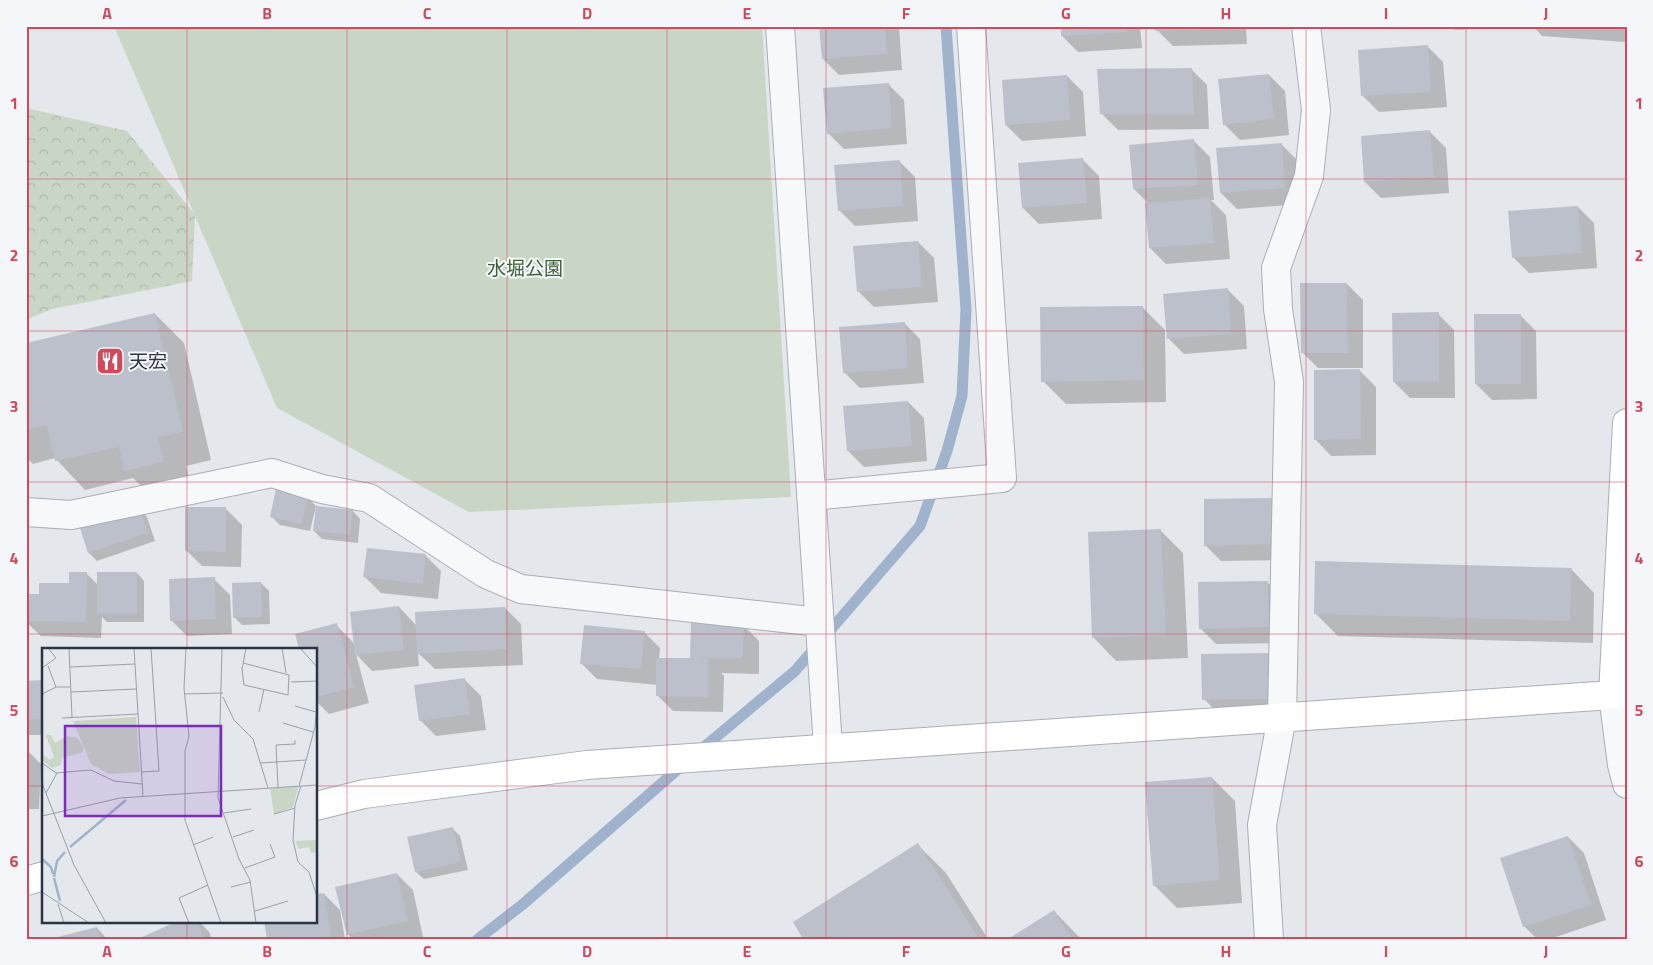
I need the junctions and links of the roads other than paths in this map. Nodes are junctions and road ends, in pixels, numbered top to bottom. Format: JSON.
{"nodes":[{"id":1,"x":780,"y":26,"type":"edge"},
{"id":2,"x":972,"y":26,"type":"edge"},
{"id":3,"x":1306,"y":26,"type":"edge"},
{"id":4,"x":1627,"y":423,"type":"edge"},
{"id":5,"x":811,"y":496,"type":"junction"},
{"id":6,"x":26,"y":512,"type":"edge"},
{"id":7,"x":819,"y":622,"type":"junction"},
{"id":8,"x":1620,"y":694,"type":"edge"},
{"id":9,"x":1282,"y":717,"type":"junction"},
{"id":10,"x":828,"y":747,"type":"junction"},
{"id":11,"x":1627,"y":784,"type":"edge"},
{"id":12,"x":318,"y":806,"type":"edge"},
{"id":13,"x":42,"y":877,"type":"edge"},
{"id":14,"x":26,"y":881,"type":"edge"},
{"id":15,"x":1269,"y":939,"type":"edge"}],
"edges":[{"from":1,"to":5,"type":"street"},
{"from":2,"to":5,"type":"street"},
{"from":3,"to":9,"type":"street"},
{"from":4,"to":8,"type":"street"},
{"from":5,"to":7,"type":"street"},
{"from":6,"to":7,"type":"street"},
{"from":7,"to":10,"type":"street"},
{"from":8,"to":9,"type":"street"},
{"from":8,"to":11,"type":"street"},
{"from":9,"to":10,"type":"street"},
{"from":9,"to":15,"type":"street"},
{"from":10,"to":12,"type":"street"},
{"from":13,"to":14,"type":"street"}]}
